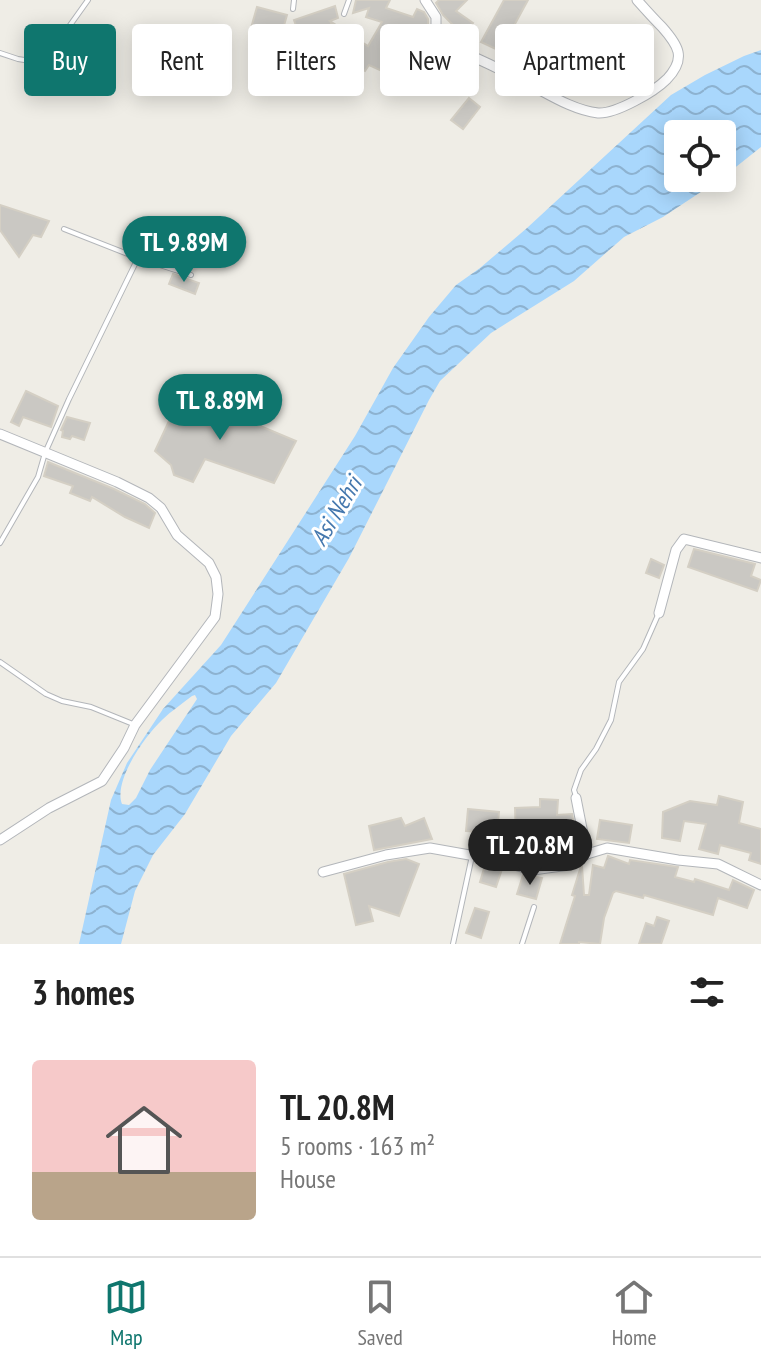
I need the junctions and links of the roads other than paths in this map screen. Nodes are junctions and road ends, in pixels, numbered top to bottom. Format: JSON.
{"nodes":[{"id":1,"x":88,"y":0,"type":"edge"},
{"id":2,"x":294,"y":0,"type":"edge"},
{"id":3,"x":349,"y":0,"type":"edge"},
{"id":4,"x":425,"y":0,"type":"edge"},
{"id":5,"x":637,"y":0,"type":"edge"},
{"id":6,"x":293,"y":9,"type":"dead end"},
{"id":7,"x":344,"y":14,"type":"dead end"},
{"id":8,"x":436,"y":24,"type":"edge"},
{"id":9,"x":0,"y":53,"type":"edge"},
{"id":10,"x":479,"y":59,"type":"edge"},
{"id":11,"x":64,"y":229,"type":"dead end"},
{"id":12,"x":138,"y":258,"type":"junction"},
{"id":13,"x":191,"y":275,"type":"dead end"},
{"id":14,"x":0,"y":434,"type":"edge"},
{"id":15,"x":45,"y":453,"type":"junction"},
{"id":16,"x":0,"y":543,"type":"edge"},
{"id":17,"x":761,"y":558,"type":"edge"},
{"id":18,"x":659,"y":613,"type":"joint"},
{"id":19,"x":0,"y":662,"type":"edge"},
{"id":20,"x":135,"y":725,"type":"junction"},
{"id":21,"x":576,"y":798,"type":"joint"},
{"id":22,"x":0,"y":840,"type":"edge"},
{"id":23,"x":587,"y":854,"type":"junction"},
{"id":24,"x":472,"y":856,"type":"junction"},
{"id":25,"x":323,"y":872,"type":"dead end"},
{"id":26,"x":761,"y":885,"type":"edge"},
{"id":27,"x":534,"y":907,"type":"dead end"},
{"id":28,"x":453,"y":944,"type":"edge"},
{"id":29,"x":522,"y":944,"type":"edge"}],
"edges":[{"from":1,"to":9,"type":"lane"},
{"from":2,"to":6,"type":"lane"},
{"from":3,"to":7,"type":"lane"},
{"from":4,"to":8,"type":"street"},
{"from":5,"to":10,"type":"street"},
{"from":11,"to":12,"type":"lane"},
{"from":12,"to":13,"type":"lane"},
{"from":12,"to":15,"type":"lane"},
{"from":14,"to":15,"type":"street"},
{"from":15,"to":16,"type":"lane"},
{"from":15,"to":20,"type":"street"},
{"from":17,"to":18,"type":"street"},
{"from":18,"to":21,"type":"lane"},
{"from":19,"to":20,"type":"lane"},
{"from":20,"to":22,"type":"street"},
{"from":21,"to":23,"type":"street"},
{"from":23,"to":24,"type":"street"},
{"from":23,"to":26,"type":"street"},
{"from":24,"to":25,"type":"street"},
{"from":24,"to":28,"type":"lane"},
{"from":27,"to":29,"type":"lane"}]}
